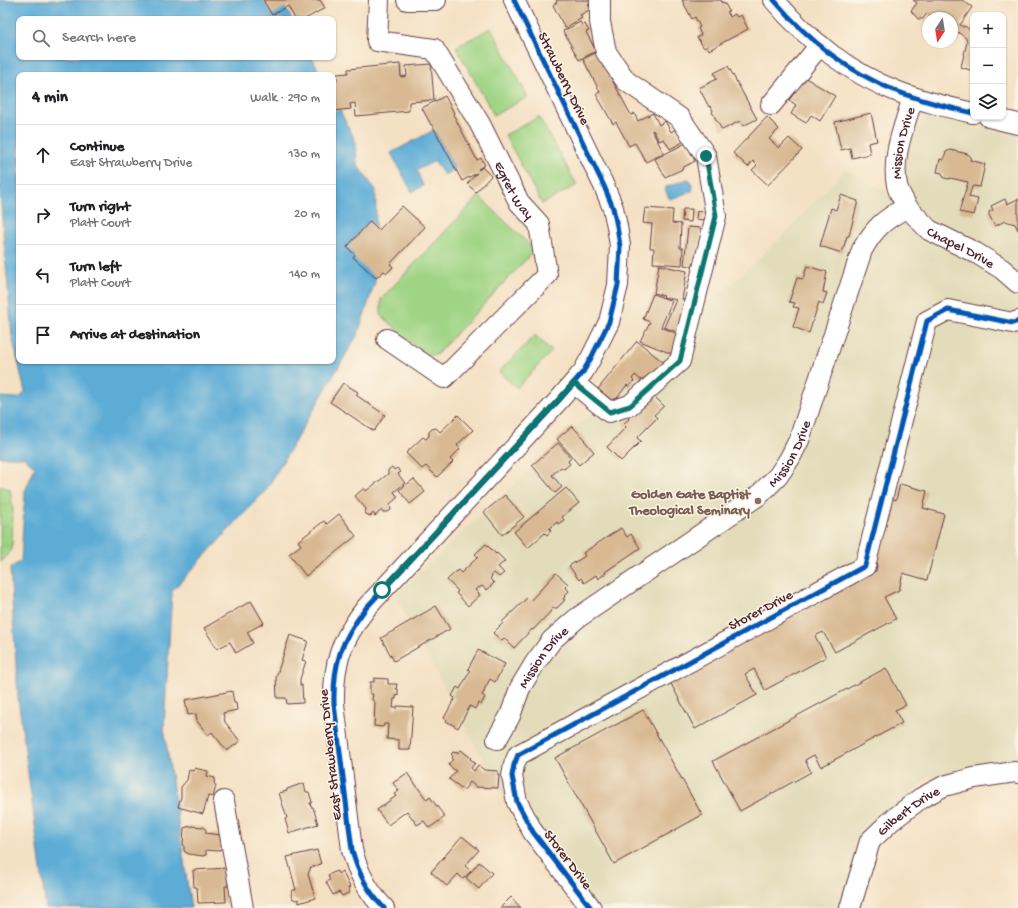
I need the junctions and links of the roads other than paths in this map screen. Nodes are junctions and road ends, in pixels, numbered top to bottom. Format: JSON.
{"nodes":[{"id":1,"x":379,"y":0,"type":"edge"},
{"id":2,"x":406,"y":0,"type":"edge"},
{"id":3,"x":436,"y":0,"type":"edge"},
{"id":4,"x":514,"y":0,"type":"edge"},
{"id":5,"x":600,"y":0,"type":"edge"},
{"id":6,"x":774,"y":0,"type":"edge"},
{"id":7,"x":820,"y":45,"type":"junction"},
{"id":8,"x":913,"y":97,"type":"junction"},
{"id":9,"x":771,"y":105,"type":"dead end"},
{"id":10,"x":970,"y":112,"type":"edge"},
{"id":11,"x":1001,"y":120,"type":"edge"},
{"id":12,"x":1018,"y":124,"type":"edge"},
{"id":13,"x":595,"y":166,"type":"joint"},
{"id":14,"x":907,"y":207,"type":"junction"},
{"id":15,"x":1018,"y":283,"type":"edge"},
{"id":16,"x":1018,"y":321,"type":"edge"},
{"id":17,"x":387,"y":339,"type":"dead end"},
{"id":18,"x":574,"y":383,"type":"junction"},
{"id":19,"x":497,"y":739,"type":"dead end"},
{"id":20,"x":1018,"y":773,"type":"edge"},
{"id":21,"x":224,"y":801,"type":"dead end"},
{"id":22,"x":243,"y":908,"type":"edge"},
{"id":23,"x":384,"y":908,"type":"edge"},
{"id":24,"x":591,"y":908,"type":"edge"},
{"id":25,"x":850,"y":908,"type":"edge"}],
"edges":[{"from":1,"to":17,"type":"street","name":"Egret Way"},
{"from":2,"to":3,"type":"street"},
{"from":4,"to":13,"type":"street","name":"Strawberry Drive"},
{"from":5,"to":18,"type":"street"},
{"from":6,"to":7,"type":"street"},
{"from":7,"to":8,"type":"street"},
{"from":7,"to":9,"type":"street"},
{"from":8,"to":10,"type":"street"},
{"from":8,"to":14,"type":"street","name":"Mission Drive"},
{"from":11,"to":12,"type":"street"},
{"from":13,"to":18,"type":"street","name":"East Strawberry Drive"},
{"from":14,"to":15,"type":"street","name":"Chapel Drive"},
{"from":14,"to":19,"type":"street","name":"Mission Drive"},
{"from":16,"to":24,"type":"street","name":"Storer Drive"},
{"from":18,"to":23,"type":"street","name":"East Strawberry Drive"},
{"from":20,"to":25,"type":"street","name":"Gilbert Drive"},
{"from":21,"to":22,"type":"street"}]}
